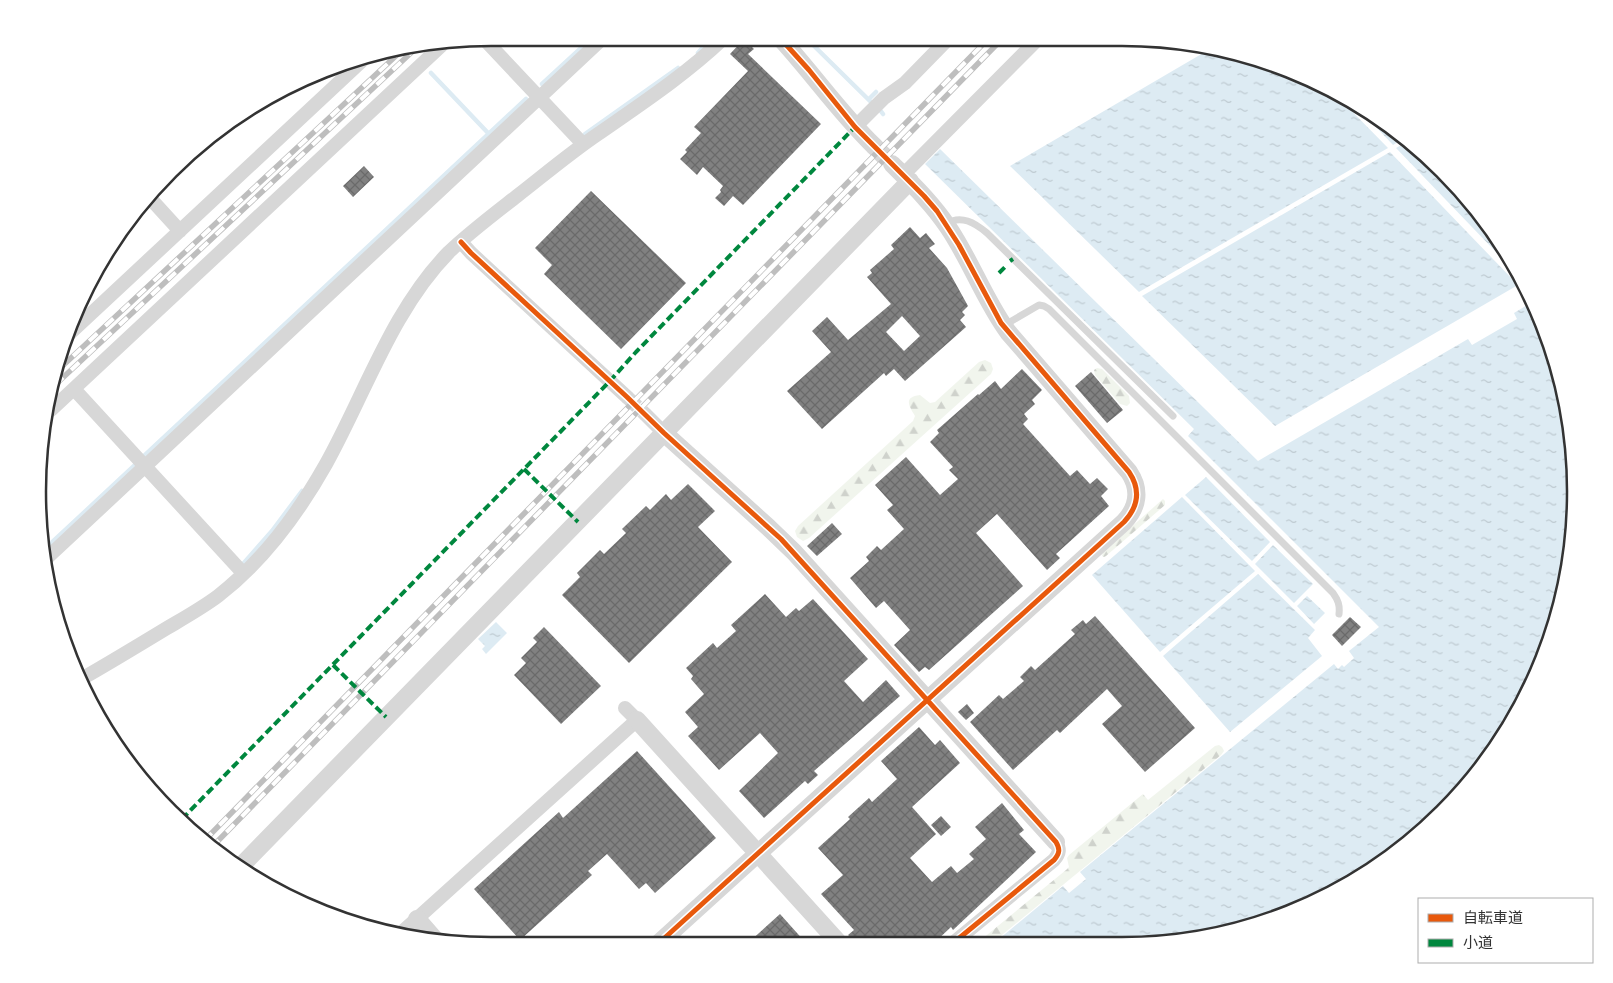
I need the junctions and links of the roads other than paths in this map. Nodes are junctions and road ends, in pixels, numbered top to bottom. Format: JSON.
{"nodes":[{"id":1,"x":491,"y":46,"type":"edge"},
{"id":2,"x":594,"y":46,"type":"edge"},
{"id":3,"x":715,"y":46,"type":"edge"},
{"id":4,"x":787,"y":46,"type":"edge"},
{"id":5,"x":941,"y":46,"type":"edge"},
{"id":6,"x":1030,"y":46,"type":"edge"},
{"id":7,"x":437,"y":50,"type":"edge"},
{"id":8,"x":354,"y":68,"type":"edge"},
{"id":9,"x":540,"y":97,"type":"junction"},
{"id":10,"x":855,"y":127,"type":"junction"},
{"id":11,"x":583,"y":144,"type":"junction"},
{"id":12,"x":874,"y":146,"type":"tunnel mouth"},
{"id":13,"x":902,"y":173,"type":"junction"},
{"id":14,"x":154,"y":202,"type":"edge"},
{"id":15,"x":946,"y":224,"type":"junction"},
{"id":16,"x":180,"y":231,"type":"junction"},
{"id":17,"x":461,"y":242,"type":"junction"},
{"id":18,"x":78,"y":326,"type":"edge"},
{"id":19,"x":1004,"y":326,"type":"junction"},
{"id":20,"x":74,"y":388,"type":"junction"},
{"id":21,"x":627,"y":397,"type":"tunnel mouth"},
{"id":22,"x":55,"y":406,"type":"edge"},
{"id":23,"x":646,"y":415,"type":"tunnel mouth"},
{"id":24,"x":1173,"y":416,"type":"dead end"},
{"id":25,"x":664,"y":433,"type":"junction"},
{"id":26,"x":145,"y":466,"type":"junction"},
{"id":27,"x":51,"y":554,"type":"edge"},
{"id":28,"x":243,"y":573,"type":"junction"},
{"id":29,"x":1339,"y":614,"type":"dead end"},
{"id":30,"x":86,"y":676,"type":"edge"},
{"id":31,"x":927,"y":700,"type":"junction"},
{"id":32,"x":631,"y":714,"type":"joint"},
{"id":33,"x":1056,"y":842,"type":"joint"},
{"id":34,"x":757,"y":854,"type":"junction"},
{"id":35,"x":245,"y":862,"type":"edge"},
{"id":36,"x":417,"y":919,"type":"junction"},
{"id":37,"x":406,"y":928,"type":"edge"},
{"id":38,"x":428,"y":932,"type":"edge"},
{"id":39,"x":665,"y":937,"type":"edge"},
{"id":40,"x":833,"y":937,"type":"edge"},
{"id":41,"x":960,"y":937,"type":"edge"}],
"edges":[{"from":1,"to":9,"type":"street"},
{"from":2,"to":9,"type":"street"},
{"from":3,"to":11,"type":"street"},
{"from":4,"to":10,"type":"street"},
{"from":5,"to":10,"type":"street"},
{"from":6,"to":13,"type":"street"},
{"from":7,"to":20,"type":"street"},
{"from":8,"to":16,"type":"street"},
{"from":9,"to":11,"type":"street"},
{"from":9,"to":26,"type":"street"},
{"from":10,"to":12,"type":"street"},
{"from":11,"to":17,"type":"street"},
{"from":13,"to":15,"type":"street"},
{"from":13,"to":25,"type":"street"},
{"from":14,"to":16,"type":"street"},
{"from":15,"to":19,"type":"street"},
{"from":15,"to":24,"type":"lane"},
{"from":16,"to":18,"type":"street"},
{"from":17,"to":21,"type":"street"},
{"from":17,"to":28,"type":"street"},
{"from":19,"to":29,"type":"lane"},
{"from":19,"to":31,"type":"street"},
{"from":20,"to":22,"type":"street"},
{"from":20,"to":26,"type":"street"},
{"from":23,"to":25,"type":"street"},
{"from":25,"to":31,"type":"street"},
{"from":25,"to":35,"type":"street"},
{"from":26,"to":27,"type":"street"},
{"from":26,"to":28,"type":"street"},
{"from":28,"to":30,"type":"street"},
{"from":31,"to":33,"type":"street"},
{"from":31,"to":34,"type":"street"},
{"from":32,"to":34,"type":"street"},
{"from":32,"to":36,"type":"street"},
{"from":33,"to":41,"type":"street"},
{"from":34,"to":39,"type":"street"},
{"from":34,"to":40,"type":"street"},
{"from":36,"to":37,"type":"street"},
{"from":36,"to":38,"type":"street"}]}
